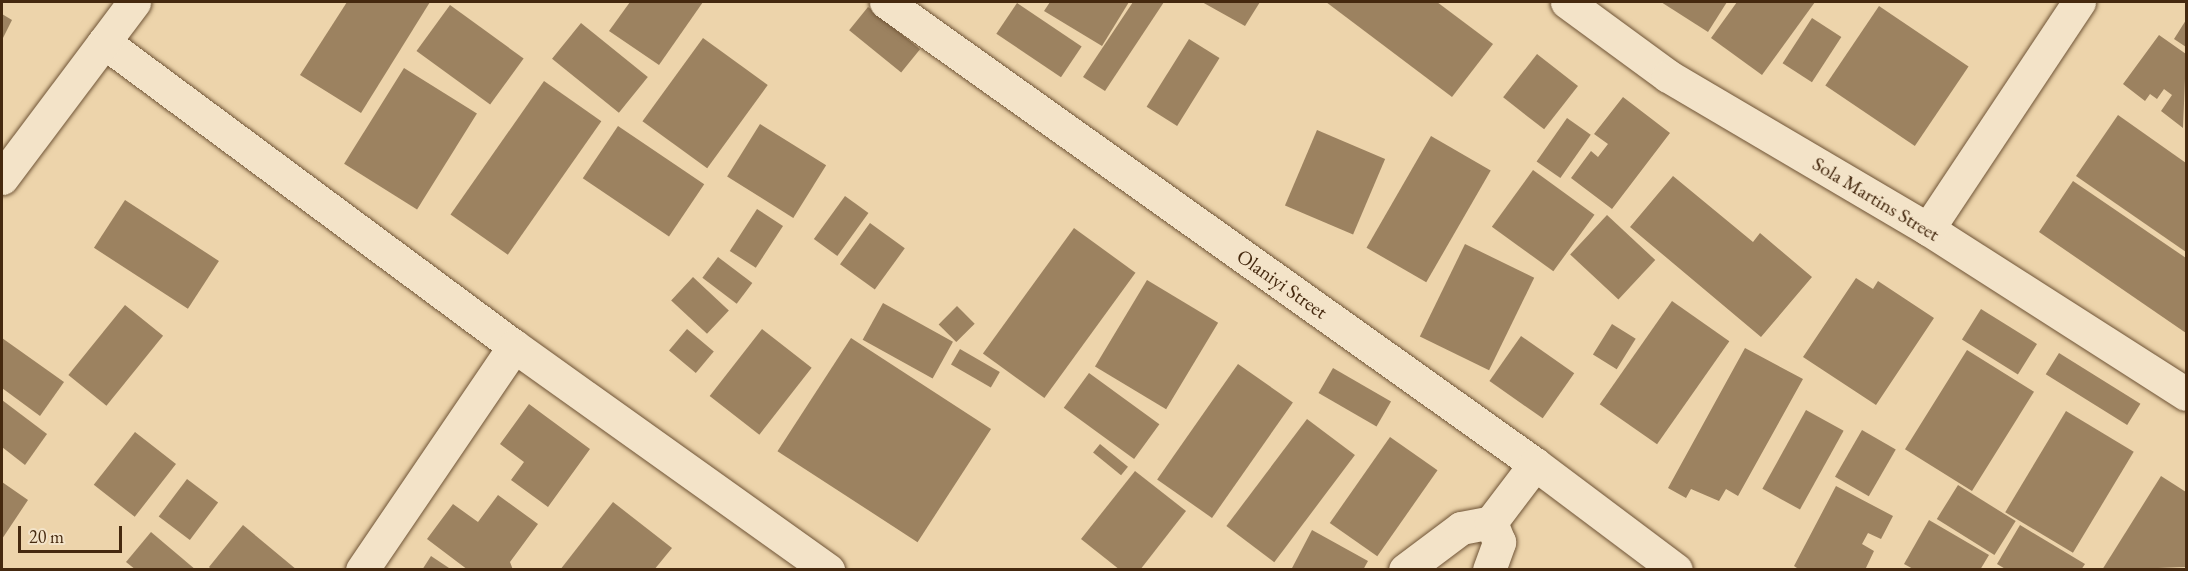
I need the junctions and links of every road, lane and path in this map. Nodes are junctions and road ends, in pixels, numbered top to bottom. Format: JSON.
{"nodes":[{"id":1,"x":134,"y":2,"type":"edge"},
{"id":2,"x":886,"y":2,"type":"edge"},
{"id":3,"x":1567,"y":2,"type":"edge"},
{"id":4,"x":2079,"y":2,"type":"edge"},
{"id":5,"x":104,"y":42,"type":"junction"},
{"id":6,"x":2,"y":178,"type":"edge"},
{"id":7,"x":1928,"y":229,"type":"junction"},
{"id":8,"x":513,"y":346,"type":"junction"},
{"id":9,"x":2187,"y":394,"type":"edge"},
{"id":10,"x":1535,"y":464,"type":"junction"},
{"id":11,"x":1491,"y":522,"type":"junction"},
{"id":12,"x":362,"y":570,"type":"edge"},
{"id":13,"x":828,"y":570,"type":"edge"},
{"id":14,"x":1405,"y":570,"type":"edge"},
{"id":15,"x":1489,"y":570,"type":"edge"},
{"id":16,"x":1676,"y":570,"type":"edge"}],
"edges":[{"from":1,"to":5,"type":"street"},
{"from":2,"to":10,"type":"street","name":"Olaniyi Street"},
{"from":3,"to":7,"type":"street","name":"Sola Martins Street"},
{"from":4,"to":7,"type":"street"},
{"from":5,"to":6,"type":"street"},
{"from":5,"to":8,"type":"street"},
{"from":7,"to":9,"type":"street","name":"Sola Martins Street"},
{"from":8,"to":12,"type":"street"},
{"from":8,"to":13,"type":"street"},
{"from":10,"to":11,"type":"street"},
{"from":10,"to":16,"type":"street","name":"Olaniyi Street"},
{"from":11,"to":14,"type":"street"},
{"from":11,"to":15,"type":"street"}]}
